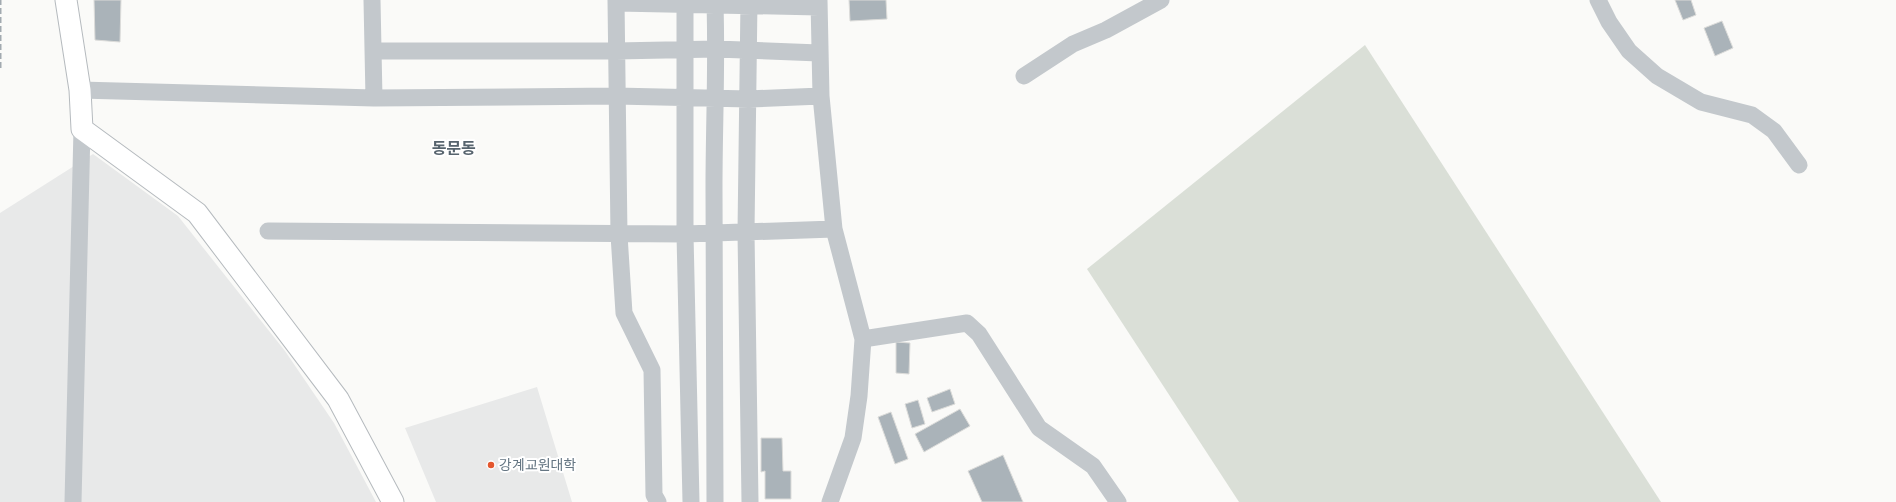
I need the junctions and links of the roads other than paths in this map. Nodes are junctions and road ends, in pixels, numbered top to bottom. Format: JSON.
{"nodes":[{"id":1,"x":66,"y":0,"type":"edge"},
{"id":2,"x":372,"y":0,"type":"edge"},
{"id":3,"x":1161,"y":0,"type":"edge"},
{"id":4,"x":1598,"y":0,"type":"edge"},
{"id":5,"x":616,"y":2,"type":"edge"},
{"id":6,"x":749,"y":3,"type":"edge"},
{"id":7,"x":685,"y":4,"type":"junction"},
{"id":8,"x":819,"y":4,"type":"edge"},
{"id":9,"x":715,"y":5,"type":"junction"},
{"id":10,"x":716,"y":49,"type":"junction"},
{"id":11,"x":373,"y":50,"type":"junction"},
{"id":12,"x":684,"y":50,"type":"junction"},
{"id":13,"x":749,"y":50,"type":"junction"},
{"id":14,"x":616,"y":51,"type":"junction"},
{"id":15,"x":820,"y":53,"type":"junction"},
{"id":16,"x":1024,"y":76,"type":"dead end"},
{"id":17,"x":80,"y":90,"type":"junction"},
{"id":18,"x":616,"y":96,"type":"junction"},
{"id":19,"x":821,"y":96,"type":"junction"},
{"id":20,"x":374,"y":98,"type":"junction"},
{"id":21,"x":685,"y":98,"type":"junction"},
{"id":22,"x":714,"y":98,"type":"junction"},
{"id":23,"x":749,"y":98,"type":"junction"},
{"id":24,"x":82,"y":129,"type":"junction"},
{"id":25,"x":1799,"y":165,"type":"dead end"},
{"id":26,"x":834,"y":228,"type":"junction"},
{"id":27,"x":268,"y":231,"type":"dead end"},
{"id":28,"x":746,"y":232,"type":"junction"},
{"id":29,"x":619,"y":234,"type":"junction"},
{"id":30,"x":685,"y":234,"type":"junction"},
{"id":31,"x":714,"y":234,"type":"junction"},
{"id":32,"x":863,"y":339,"type":"junction"},
{"id":33,"x":73,"y":502,"type":"edge"},
{"id":34,"x":393,"y":502,"type":"edge"},
{"id":35,"x":658,"y":502,"type":"edge"},
{"id":36,"x":691,"y":502,"type":"edge"},
{"id":37,"x":715,"y":502,"type":"edge"},
{"id":38,"x":750,"y":502,"type":"edge"},
{"id":39,"x":830,"y":502,"type":"edge"},
{"id":40,"x":1118,"y":502,"type":"edge"}],
"edges":[{"from":1,"to":17,"type":"main road"},
{"from":2,"to":11,"type":"street"},
{"from":3,"to":16,"type":"street"},
{"from":4,"to":25,"type":"street"},
{"from":5,"to":7,"type":"street"},
{"from":5,"to":14,"type":"street"},
{"from":6,"to":8,"type":"street"},
{"from":6,"to":9,"type":"street"},
{"from":6,"to":13,"type":"street"},
{"from":7,"to":9,"type":"street"},
{"from":7,"to":12,"type":"street"},
{"from":8,"to":15,"type":"street"},
{"from":9,"to":10,"type":"street"},
{"from":10,"to":12,"type":"street"},
{"from":10,"to":13,"type":"street"},
{"from":10,"to":22,"type":"street"},
{"from":11,"to":14,"type":"street"},
{"from":11,"to":20,"type":"street"},
{"from":12,"to":14,"type":"street"},
{"from":12,"to":21,"type":"street"},
{"from":13,"to":15,"type":"street"},
{"from":13,"to":23,"type":"street"},
{"from":14,"to":18,"type":"street"},
{"from":15,"to":19,"type":"street"},
{"from":17,"to":20,"type":"street"},
{"from":17,"to":24,"type":"main road"},
{"from":18,"to":20,"type":"street"},
{"from":18,"to":21,"type":"street"},
{"from":18,"to":29,"type":"street"},
{"from":19,"to":23,"type":"street"},
{"from":19,"to":26,"type":"street"},
{"from":21,"to":22,"type":"street"},
{"from":21,"to":30,"type":"street"},
{"from":22,"to":23,"type":"street"},
{"from":22,"to":31,"type":"street"},
{"from":23,"to":28,"type":"street"},
{"from":24,"to":33,"type":"street"},
{"from":24,"to":34,"type":"main road"},
{"from":26,"to":28,"type":"street"},
{"from":26,"to":32,"type":"street"},
{"from":27,"to":29,"type":"street"},
{"from":28,"to":31,"type":"street"},
{"from":28,"to":38,"type":"street"},
{"from":29,"to":30,"type":"street"},
{"from":29,"to":35,"type":"street"},
{"from":30,"to":31,"type":"street"},
{"from":30,"to":36,"type":"street"},
{"from":31,"to":37,"type":"street"},
{"from":32,"to":39,"type":"street"},
{"from":32,"to":40,"type":"street"}]}
